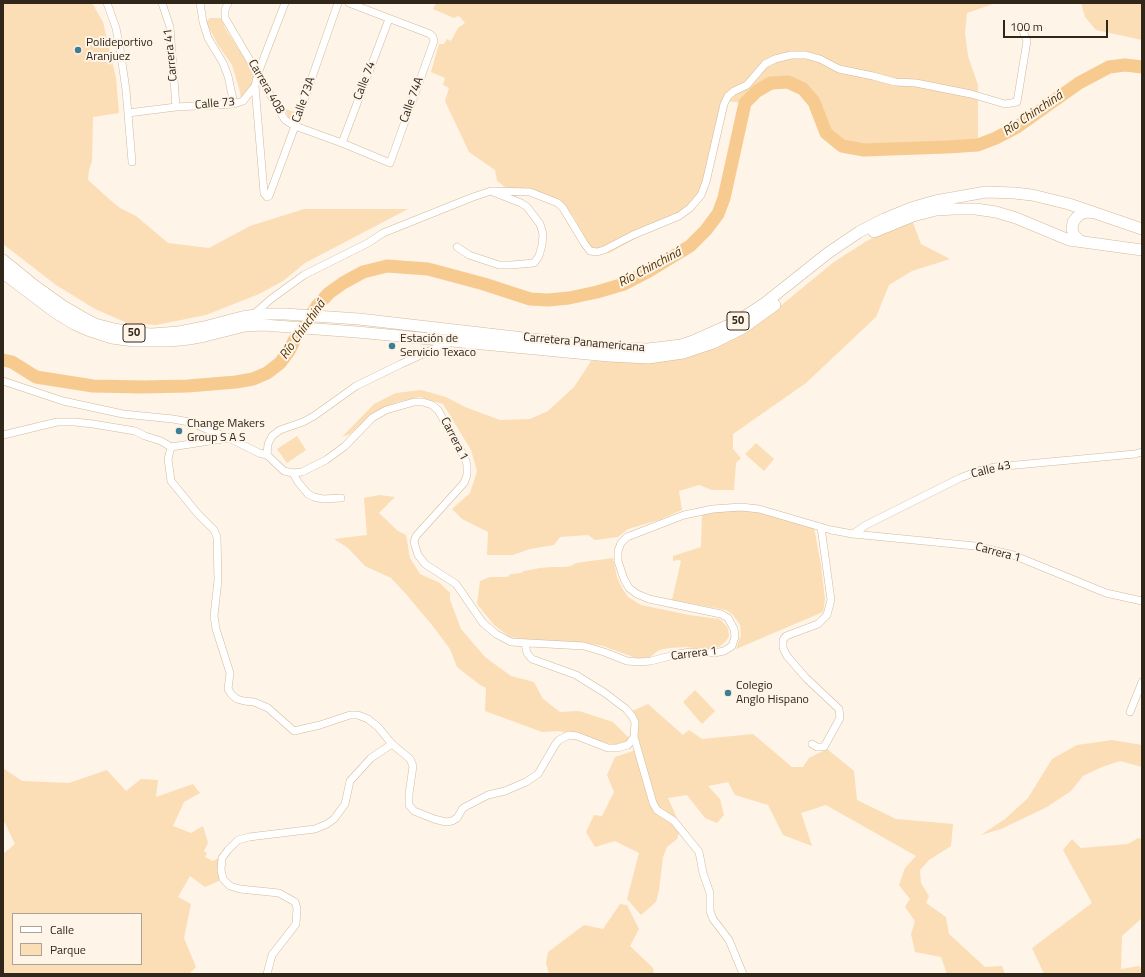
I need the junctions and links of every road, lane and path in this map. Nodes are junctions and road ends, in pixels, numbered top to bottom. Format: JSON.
{"nodes":[{"id":1,"x":107,"y":3,"type":"edge"},
{"id":2,"x":162,"y":3,"type":"edge"},
{"id":3,"x":200,"y":3,"type":"edge"},
{"id":4,"x":228,"y":3,"type":"edge"},
{"id":5,"x":286,"y":3,"type":"edge"},
{"id":6,"x":338,"y":3,"type":"edge"},
{"id":7,"x":349,"y":3,"type":"edge"},
{"id":8,"x":389,"y":19,"type":"junction"},
{"id":9,"x":1021,"y":26,"type":"dead end"},
{"id":10,"x":258,"y":73,"type":"junction"},
{"id":11,"x":255,"y":86,"type":"junction"},
{"id":12,"x":234,"y":104,"type":"junction"},
{"id":13,"x":176,"y":107,"type":"junction"},
{"id":14,"x":128,"y":113,"type":"junction"},
{"id":15,"x":295,"y":126,"type":"junction"},
{"id":16,"x":342,"y":143,"type":"junction"},
{"id":17,"x":132,"y":162,"type":"dead end"},
{"id":18,"x":390,"y":163,"type":"joint"},
{"id":19,"x":491,"y":191,"type":"junction"},
{"id":20,"x":1095,"y":213,"type":"junction"},
{"id":21,"x":1142,"y":229,"type":"edge"},
{"id":22,"x":1084,"y":243,"type":"junction"},
{"id":23,"x":457,"y":247,"type":"dead end"},
{"id":24,"x":1142,"y":250,"type":"edge"},
{"id":25,"x":3,"y":260,"type":"edge"},
{"id":26,"x":3,"y":273,"type":"edge"},
{"id":27,"x":253,"y":315,"type":"junction"},
{"id":28,"x":451,"y":341,"type":"junction"},
{"id":29,"x":3,"y":381,"type":"edge"},
{"id":30,"x":3,"y":435,"type":"edge"},
{"id":31,"x":229,"y":438,"type":"junction"},
{"id":32,"x":171,"y":447,"type":"junction"},
{"id":33,"x":1142,"y":452,"type":"edge"},
{"id":34,"x":267,"y":455,"type":"junction"},
{"id":35,"x":294,"y":473,"type":"junction"},
{"id":36,"x":341,"y":498,"type":"dead end"},
{"id":37,"x":821,"y":527,"type":"junction"},
{"id":38,"x":853,"y":534,"type":"junction"},
{"id":39,"x":1142,"y":601,"type":"edge"},
{"id":40,"x":525,"y":644,"type":"junction"},
{"id":41,"x":1142,"y":682,"type":"edge"},
{"id":42,"x":1130,"y":712,"type":"dead end"},
{"id":43,"x":631,"y":741,"type":"junction"},
{"id":44,"x":392,"y":744,"type":"junction"},
{"id":45,"x":812,"y":744,"type":"dead end"},
{"id":46,"x":267,"y":974,"type":"edge"},
{"id":47,"x":743,"y":974,"type":"edge"}],
"edges":[{"from":1,"to":14,"type":"street"},
{"from":2,"to":13,"type":"street","name":"Carrera 41"},
{"from":3,"to":12,"type":"street"},
{"from":4,"to":10,"type":"street","name":"Carrera 40B"},
{"from":5,"to":10,"type":"street","name":"Calle 73"},
{"from":6,"to":15,"type":"street","name":"Calle 73A"},
{"from":7,"to":8,"type":"street"},
{"from":8,"to":16,"type":"street","name":"Calle 74"},
{"from":8,"to":18,"type":"street","name":"Calle 74A"},
{"from":9,"to":19,"type":"street"},
{"from":10,"to":11,"type":"street","name":"Calle 73"},
{"from":10,"to":15,"type":"street","name":"Carrera 40B"},
{"from":11,"to":12,"type":"street","name":"Calle 73"},
{"from":11,"to":15,"type":"street","name":"Calle 73A"},
{"from":12,"to":13,"type":"street","name":"Calle 73"},
{"from":13,"to":14,"type":"street","name":"Calle 73"},
{"from":14,"to":17,"type":"street"},
{"from":15,"to":16,"type":"street","name":"Carrera 40B"},
{"from":16,"to":18,"type":"street","name":"Carrera 40B"},
{"from":19,"to":23,"type":"street"},
{"from":19,"to":27,"type":"street"},
{"from":20,"to":21,"type":"highway","name":"Carretera Panamericana","number":"50"},
{"from":20,"to":22,"type":"highway"},
{"from":20,"to":27,"type":"highway","name":"Carretera Panamericana","number":"50"},
{"from":22,"to":24,"type":"highway","name":"Carretera Panamericana","number":"50"},
{"from":22,"to":28,"type":"highway","name":"Carretera Panamericana","number":"50"},
{"from":25,"to":27,"type":"highway","name":"Carretera Panamericana","number":"50"},
{"from":26,"to":28,"type":"highway","name":"Carretera Panamericana","number":"50"},
{"from":28,"to":34,"type":"street"},
{"from":29,"to":31,"type":"street"},
{"from":30,"to":32,"type":"street"},
{"from":31,"to":32,"type":"street"},
{"from":31,"to":34,"type":"street"},
{"from":32,"to":44,"type":"street"},
{"from":33,"to":38,"type":"street","name":"Calle 43"},
{"from":34,"to":35,"type":"street"},
{"from":35,"to":36,"type":"street"},
{"from":35,"to":40,"type":"street","name":"Carrera 1"},
{"from":37,"to":38,"type":"street","name":"Carrera 1"},
{"from":37,"to":40,"type":"street","name":"Carrera 1"},
{"from":37,"to":45,"type":"street"},
{"from":38,"to":39,"type":"street","name":"Carrera 1"},
{"from":40,"to":43,"type":"street"},
{"from":41,"to":42,"type":"street"},
{"from":43,"to":44,"type":"street"},
{"from":43,"to":47,"type":"street"},
{"from":44,"to":46,"type":"street"}]}
